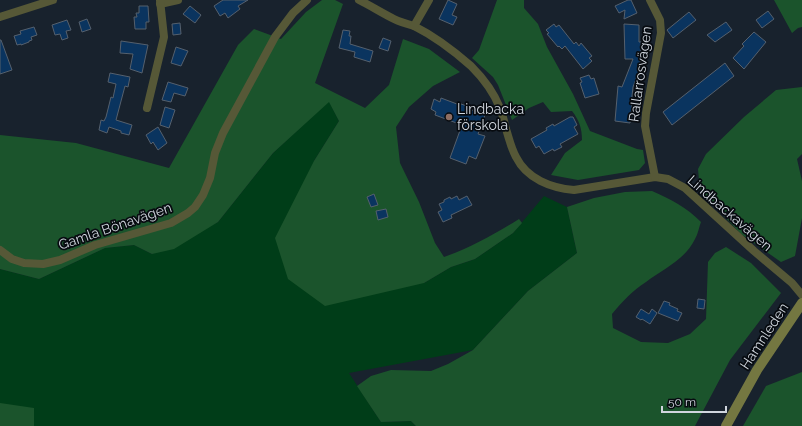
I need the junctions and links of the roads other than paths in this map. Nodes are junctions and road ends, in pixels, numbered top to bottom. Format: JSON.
{"nodes":[{"id":1,"x":53,"y":0,"type":"edge"},
{"id":2,"x":178,"y":0,"type":"edge"},
{"id":3,"x":307,"y":0,"type":"edge"},
{"id":4,"x":359,"y":0,"type":"edge"},
{"id":5,"x":429,"y":0,"type":"edge"},
{"id":6,"x":650,"y":0,"type":"edge"},
{"id":7,"x":160,"y":2,"type":"edge"},
{"id":8,"x":30,"y":3,"type":"edge"},
{"id":9,"x":0,"y":17,"type":"edge"},
{"id":10,"x":414,"y":26,"type":"junction"},
{"id":11,"x":147,"y":108,"type":"dead end"},
{"id":12,"x":655,"y":177,"type":"junction"},
{"id":13,"x":0,"y":250,"type":"edge"},
{"id":14,"x":802,"y":295,"type":"edge"},
{"id":15,"x":802,"y":303,"type":"edge"},
{"id":16,"x":726,"y":426,"type":"edge"}],
"edges":[{"from":1,"to":8,"type":"street"},
{"from":2,"to":7,"type":"street"},
{"from":3,"to":13,"type":"street","name":"Gamla Bönavägen"},
{"from":4,"to":10,"type":"street","name":"Lindbackavägen"},
{"from":5,"to":10,"type":"street"},
{"from":6,"to":12,"type":"street","name":"Rallarrosvägen"},
{"from":7,"to":11,"type":"street"},
{"from":8,"to":9,"type":"street"},
{"from":10,"to":12,"type":"street","name":"Lindbackavägen"},
{"from":12,"to":14,"type":"street","name":"Lindbackavägen"},
{"from":15,"to":16,"type":"main road","name":"Hamnleden"}]}
